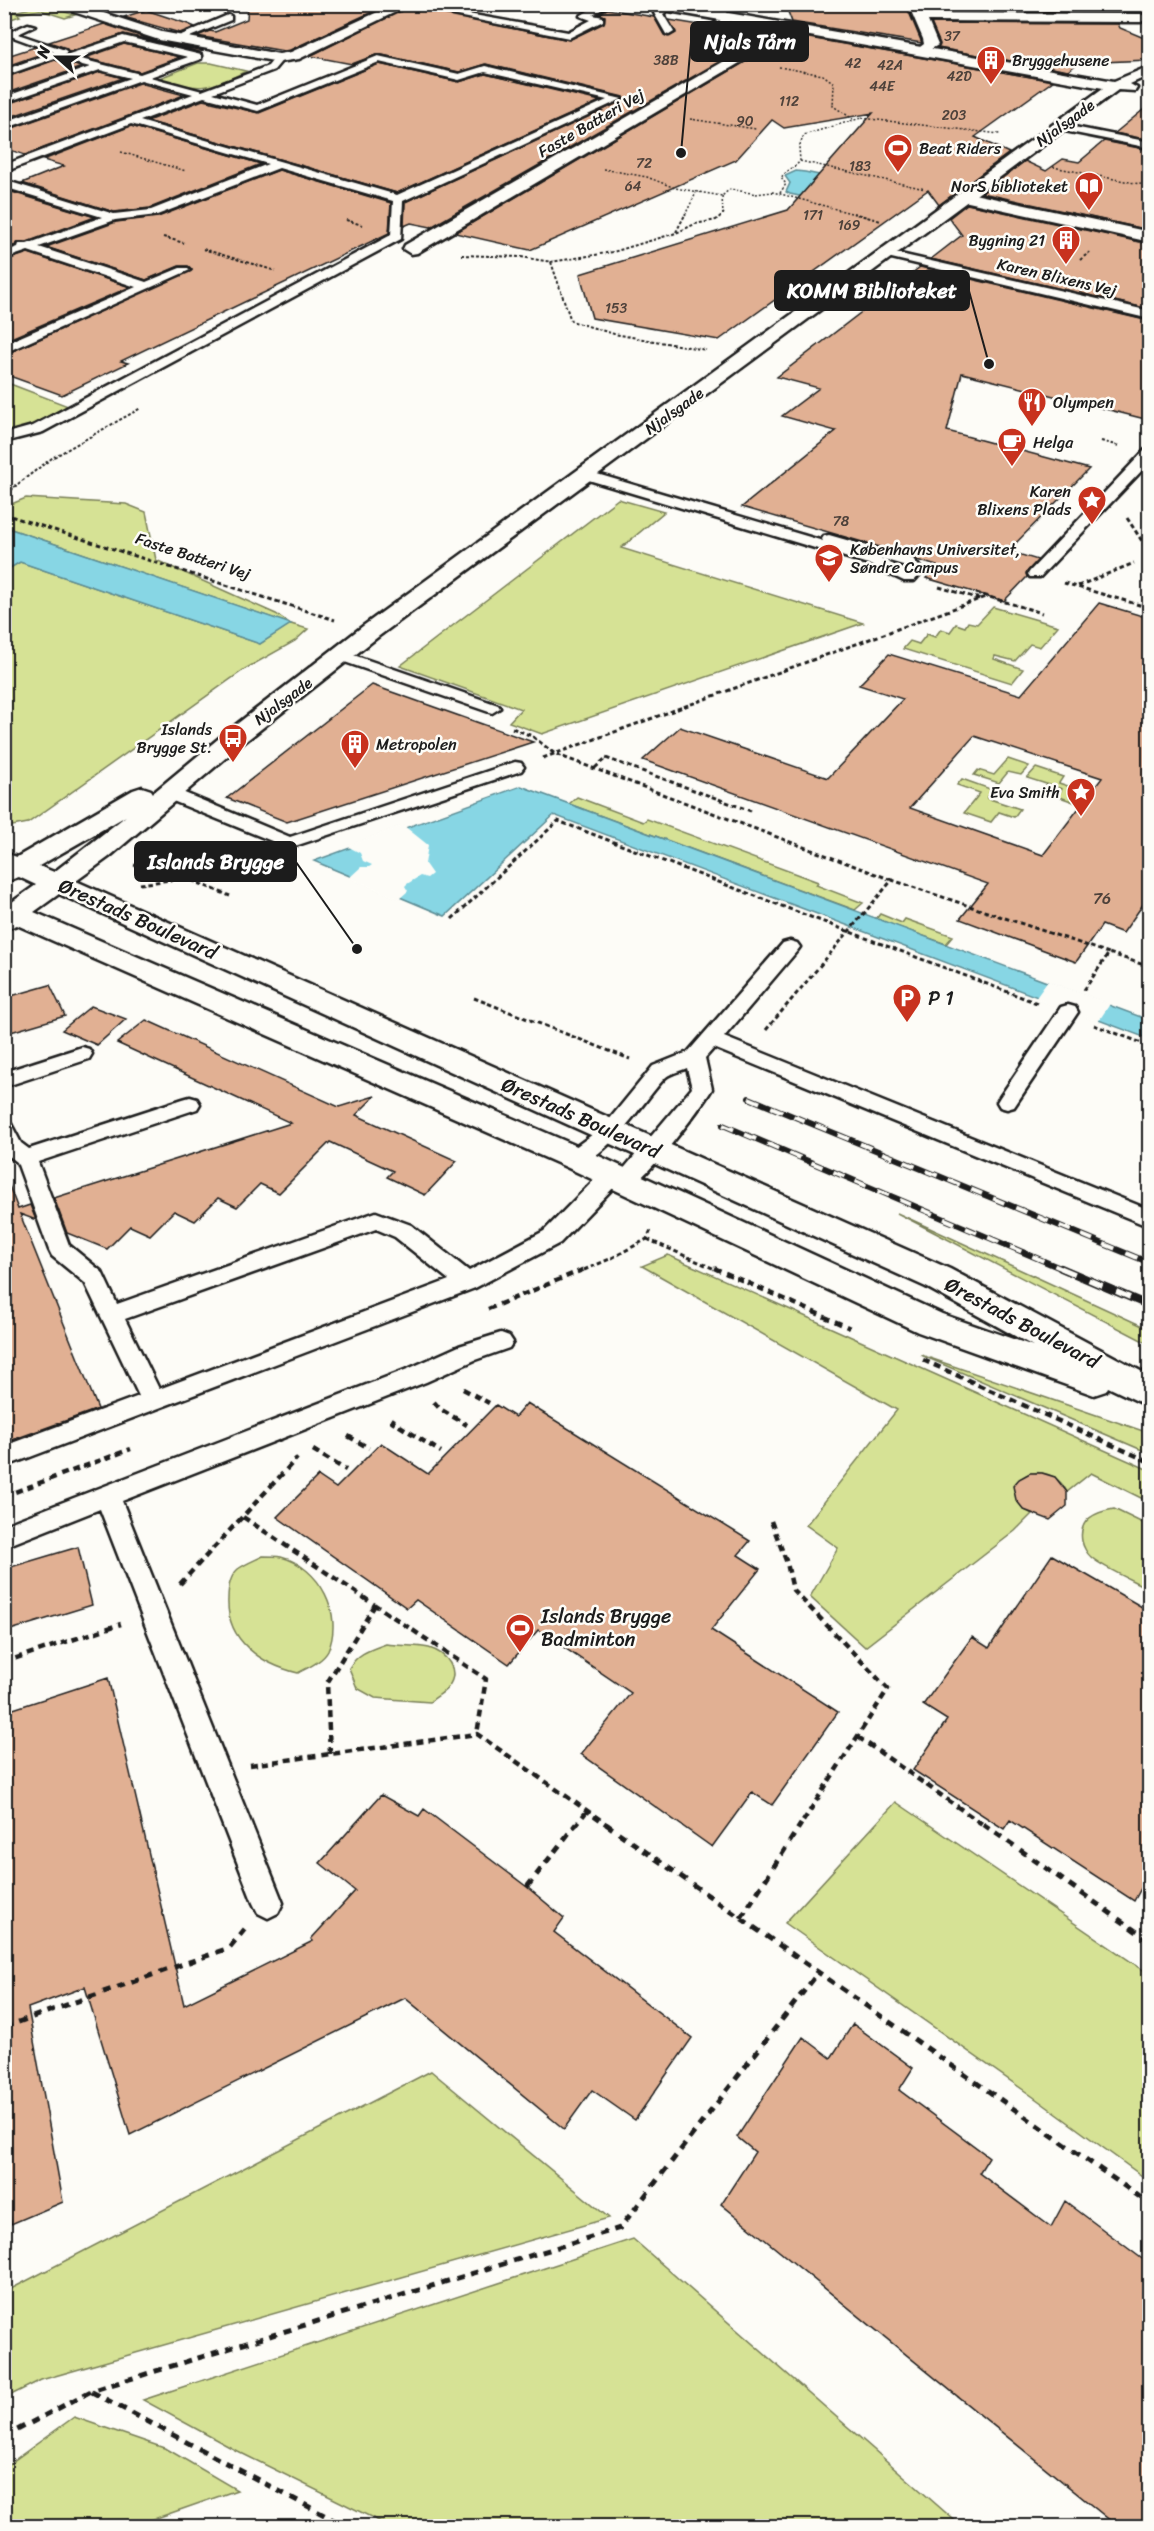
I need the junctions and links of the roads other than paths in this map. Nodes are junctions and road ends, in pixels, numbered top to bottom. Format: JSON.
{"nodes":[{"id":1,"x":16,"y":4,"type":"edge"},
{"id":2,"x":406,"y":4,"type":"edge"},
{"id":3,"x":606,"y":4,"type":"edge"},
{"id":4,"x":652,"y":4,"type":"edge"},
{"id":5,"x":668,"y":7,"type":"junction"},
{"id":6,"x":4,"y":8,"type":"edge"},
{"id":7,"x":471,"y":8,"type":"dead end"},
{"id":8,"x":79,"y":9,"type":"dead end"},
{"id":9,"x":917,"y":11,"type":"edge"},
{"id":10,"x":1143,"y":13,"type":"edge"},
{"id":11,"x":716,"y":16,"type":"edge"},
{"id":12,"x":228,"y":18,"type":"dead end"},
{"id":13,"x":31,"y":26,"type":"dead end"},
{"id":14,"x":789,"y":27,"type":"junction"},
{"id":15,"x":669,"y":32,"type":"dead end"},
{"id":16,"x":177,"y":39,"type":"junction"},
{"id":17,"x":923,"y":50,"type":"junction"},
{"id":18,"x":54,"y":55,"type":"junction"},
{"id":19,"x":279,"y":58,"type":"junction"},
{"id":20,"x":65,"y":59,"type":"junction"},
{"id":21,"x":99,"y":68,"type":"junction"},
{"id":22,"x":1149,"y":70,"type":"edge"},
{"id":23,"x":4,"y":73,"type":"edge"},
{"id":24,"x":140,"y":79,"type":"junction"},
{"id":25,"x":1116,"y":85,"type":"junction"},
{"id":26,"x":1149,"y":91,"type":"edge"},
{"id":27,"x":201,"y":94,"type":"junction"},
{"id":28,"x":4,"y":100,"type":"edge"},
{"id":29,"x":130,"y":121,"type":"junction"},
{"id":30,"x":4,"y":126,"type":"edge"},
{"id":31,"x":1059,"y":127,"type":"junction"},
{"id":32,"x":1095,"y":134,"type":"junction"},
{"id":33,"x":1149,"y":145,"type":"edge"},
{"id":34,"x":1149,"y":151,"type":"edge"},
{"id":35,"x":276,"y":165,"type":"junction"},
{"id":36,"x":4,"y":169,"type":"edge"},
{"id":37,"x":4,"y":183,"type":"edge"},
{"id":38,"x":965,"y":197,"type":"junction"},
{"id":39,"x":398,"y":199,"type":"junction"},
{"id":40,"x":113,"y":217,"type":"junction"},
{"id":41,"x":1149,"y":237,"type":"edge"},
{"id":42,"x":4,"y":240,"type":"edge"},
{"id":43,"x":26,"y":247,"type":"junction"},
{"id":44,"x":414,"y":248,"type":"road end"},
{"id":45,"x":887,"y":255,"type":"junction"},
{"id":46,"x":4,"y":256,"type":"edge"},
{"id":47,"x":184,"y":270,"type":"dead end"},
{"id":48,"x":146,"y":286,"type":"junction"},
{"id":49,"x":1149,"y":315,"type":"edge"},
{"id":50,"x":4,"y":349,"type":"edge"},
{"id":51,"x":4,"y":438,"type":"edge"},
{"id":52,"x":1149,"y":453,"type":"edge"},
{"id":53,"x":587,"y":475,"type":"junction"},
{"id":54,"x":829,"y":539,"type":"dead end"},
{"id":55,"x":1035,"y":574,"type":"road end"},
{"id":56,"x":342,"y":656,"type":"junction"},
{"id":57,"x":492,"y":708,"type":"dead end"},
{"id":58,"x":233,"y":739,"type":"junction"},
{"id":59,"x":515,"y":767,"type":"dead end"},
{"id":60,"x":169,"y":793,"type":"junction"},
{"id":61,"x":9,"y":867,"type":"edge"},
{"id":62,"x":57,"y":883,"type":"junction"},
{"id":63,"x":8,"y":915,"type":"edge"},
{"id":64,"x":790,"y":947,"type":"dead end"},
{"id":65,"x":1068,"y":1012,"type":"dead end"},
{"id":66,"x":710,"y":1039,"type":"junction"},
{"id":67,"x":82,"y":1054,"type":"dead end"},
{"id":68,"x":695,"y":1057,"type":"junction"},
{"id":69,"x":4,"y":1080,"type":"edge"},
{"id":70,"x":1007,"y":1102,"type":"dead end"},
{"id":71,"x":190,"y":1104,"type":"dead end"},
{"id":72,"x":4,"y":1129,"type":"edge"},
{"id":73,"x":611,"y":1131,"type":"junction"},
{"id":74,"x":653,"y":1150,"type":"junction"},
{"id":75,"x":26,"y":1158,"type":"junction"},
{"id":76,"x":575,"y":1158,"type":"junction"},
{"id":77,"x":619,"y":1179,"type":"junction"},
{"id":78,"x":1149,"y":1219,"type":"edge"},
{"id":79,"x":467,"y":1282,"type":"junction"},
{"id":80,"x":111,"y":1315,"type":"junction"},
{"id":81,"x":501,"y":1342,"type":"dead end"},
{"id":82,"x":1149,"y":1392,"type":"edge"},
{"id":83,"x":153,"y":1401,"type":"junction"},
{"id":84,"x":1149,"y":1401,"type":"edge"},
{"id":85,"x":4,"y":1456,"type":"edge"},
{"id":86,"x":108,"y":1497,"type":"junction"},
{"id":87,"x":4,"y":1536,"type":"edge"},
{"id":88,"x":268,"y":1903,"type":"road end"}],
"edges":[{"from":1,"to":6,"type":"street"},
{"from":2,"to":19,"type":"street"},
{"from":3,"to":7,"type":"lane"},
{"from":4,"to":5,"type":"street"},
{"from":5,"to":11,"type":"street"},
{"from":5,"to":15,"type":"lane"},
{"from":8,"to":16,"type":"street"},
{"from":9,"to":10,"type":"street"},
{"from":9,"to":17,"type":"street"},
{"from":11,"to":14,"type":"street"},
{"from":12,"to":16,"type":"lane"},
{"from":13,"to":18,"type":"lane"},
{"from":14,"to":17,"type":"street"},
{"from":14,"to":44,"type":"street","name":"Faste Batteri Vej"},
{"from":16,"to":19,"type":"street"},
{"from":17,"to":25,"type":"street"},
{"from":18,"to":20,"type":"lane"},
{"from":18,"to":23,"type":"lane"},
{"from":19,"to":27,"type":"lane"},
{"from":20,"to":21,"type":"lane"},
{"from":20,"to":24,"type":"lane"},
{"from":21,"to":24,"type":"lane"},
{"from":21,"to":28,"type":"lane"},
{"from":22,"to":25,"type":"street","name":"Njalsgade"},
{"from":24,"to":27,"type":"lane"},
{"from":24,"to":30,"type":"lane"},
{"from":25,"to":26,"type":"street"},
{"from":25,"to":31,"type":"street","name":"Njalsgade"},
{"from":27,"to":29,"type":"lane"},
{"from":27,"to":39,"type":"lane"},
{"from":29,"to":35,"type":"lane"},
{"from":29,"to":36,"type":"lane"},
{"from":31,"to":32,"type":"lane"},
{"from":31,"to":38,"type":"street","name":"Njalsgade"},
{"from":32,"to":33,"type":"lane"},
{"from":32,"to":34,"type":"lane"},
{"from":35,"to":39,"type":"lane"},
{"from":35,"to":40,"type":"lane"},
{"from":37,"to":40,"type":"lane"},
{"from":38,"to":41,"type":"street"},
{"from":38,"to":45,"type":"street","name":"Njalsgade"},
{"from":39,"to":51,"type":"lane"},
{"from":40,"to":43,"type":"lane"},
{"from":42,"to":43,"type":"lane"},
{"from":43,"to":46,"type":"lane"},
{"from":43,"to":48,"type":"lane"},
{"from":45,"to":49,"type":"lane","name":"Karen Blixens Vej"},
{"from":45,"to":53,"type":"street","name":"Njalsgade"},
{"from":47,"to":48,"type":"lane"},
{"from":48,"to":50,"type":"lane"},
{"from":52,"to":55,"type":"lane"},
{"from":53,"to":54,"type":"lane"},
{"from":53,"to":56,"type":"street","name":"Njalsgade"},
{"from":56,"to":57,"type":"lane"},
{"from":56,"to":58,"type":"street","name":"Njalsgade"},
{"from":58,"to":60,"type":"street","name":"Njalsgade"},
{"from":58,"to":61,"type":"street","name":"Njalsgade"},
{"from":59,"to":60,"type":"lane"},
{"from":60,"to":62,"type":"street","name":"Njalsgade"},
{"from":61,"to":62,"type":"street","name":"Ørestads Boulevard"},
{"from":62,"to":63,"type":"street","name":"Njalsgade"},
{"from":62,"to":73,"type":"street","name":"Ørestads Boulevard"},
{"from":63,"to":76,"type":"street","name":"Ørestads Boulevard"},
{"from":64,"to":66,"type":"lane"},
{"from":65,"to":70,"type":"lane"},
{"from":66,"to":68,"type":"lane"},
{"from":66,"to":78,"type":"lane"},
{"from":67,"to":69,"type":"lane"},
{"from":68,"to":73,"type":"lane"},
{"from":68,"to":74,"type":"lane"},
{"from":71,"to":75,"type":"lane"},
{"from":72,"to":75,"type":"lane"},
{"from":73,"to":74,"type":"street","name":"Ørestads Boulevard"},
{"from":73,"to":76,"type":"lane"},
{"from":74,"to":77,"type":"lane"},
{"from":74,"to":82,"type":"street","name":"Ørestads Boulevard"},
{"from":75,"to":80,"type":"lane"},
{"from":76,"to":77,"type":"street","name":"Ørestads Boulevard"},
{"from":77,"to":79,"type":"lane"},
{"from":77,"to":84,"type":"street","name":"Ørestads Boulevard"},
{"from":79,"to":80,"type":"lane"},
{"from":79,"to":83,"type":"lane"},
{"from":80,"to":83,"type":"lane"},
{"from":81,"to":86,"type":"lane"},
{"from":83,"to":85,"type":"lane"},
{"from":86,"to":87,"type":"lane"},
{"from":86,"to":88,"type":"lane"}]}
